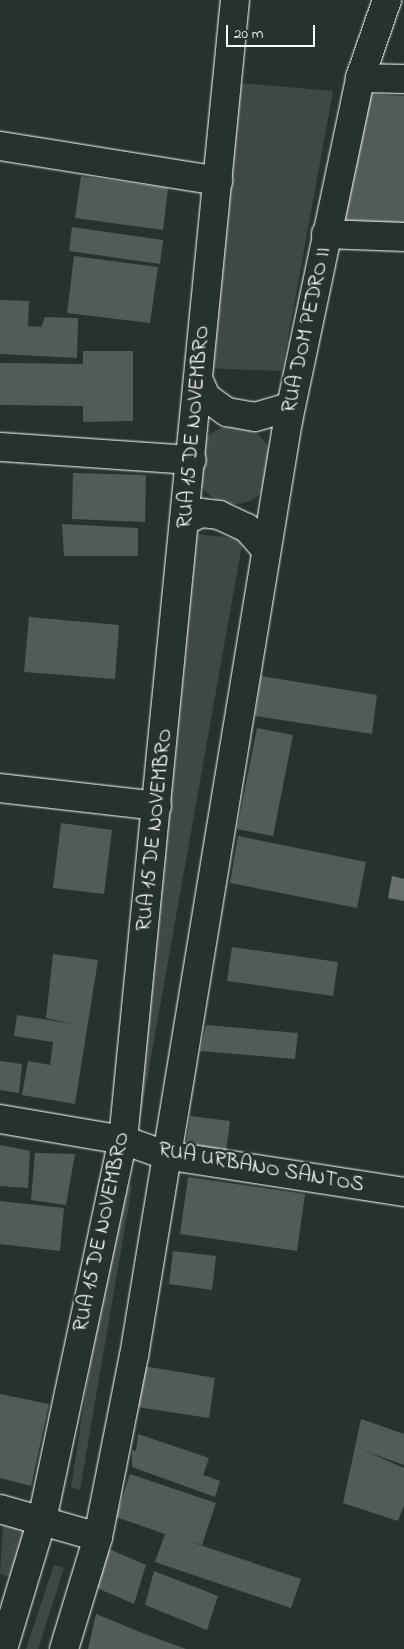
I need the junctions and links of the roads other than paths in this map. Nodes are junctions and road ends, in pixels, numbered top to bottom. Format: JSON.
{"nodes":[{"id":1,"x":235,"y":0,"type":"edge"},
{"id":2,"x":387,"y":0,"type":"edge"},
{"id":3,"x":360,"y":78,"type":"junction"},
{"id":4,"x":404,"y":79,"type":"edge"},
{"id":5,"x":0,"y":146,"type":"edge"},
{"id":6,"x":218,"y":181,"type":"junction"},
{"id":7,"x":326,"y":234,"type":"junction"},
{"id":8,"x":404,"y":237,"type":"edge"},
{"id":9,"x":199,"y":381,"type":"junction"},
{"id":10,"x":291,"y":406,"type":"junction"},
{"id":11,"x":0,"y":447,"type":"edge"},
{"id":12,"x":192,"y":460,"type":"junction"},
{"id":13,"x":186,"y":520,"type":"junction"},
{"id":14,"x":265,"y":549,"type":"junction"},
{"id":15,"x":0,"y":788,"type":"edge"},
{"id":16,"x":157,"y":806,"type":"junction"},
{"id":17,"x":0,"y":1120,"type":"edge"},
{"id":18,"x":123,"y":1140,"type":"junction"},
{"id":19,"x":165,"y":1155,"type":"junction"},
{"id":20,"x":404,"y":1192,"type":"edge"},
{"id":21,"x":0,"y":1509,"type":"edge"},
{"id":22,"x":42,"y":1520,"type":"junction"},
{"id":23,"x":98,"y":1537,"type":"junction"},
{"id":24,"x":3,"y":1649,"type":"edge"},
{"id":25,"x":64,"y":1649,"type":"edge"}],
"edges":[{"from":1,"to":6,"type":"main road","name":"RUA 15 DE NOVEMBRO"},
{"from":2,"to":3,"type":"main road","name":"RUA DOM PEDRO II"},
{"from":3,"to":4,"type":"main road"},
{"from":3,"to":7,"type":"main road","name":"RUA DOM PEDRO II"},
{"from":5,"to":6,"type":"main road"},
{"from":6,"to":9,"type":"main road","name":"RUA 15 DE NOVEMBRO"},
{"from":7,"to":8,"type":"main road"},
{"from":7,"to":10,"type":"main road","name":"RUA DOM PEDRO II"},
{"from":9,"to":10,"type":"main road"},
{"from":9,"to":12,"type":"main road","name":"RUA 15 DE NOVEMBRO"},
{"from":10,"to":14,"type":"main road","name":"RUA DOM PEDRO II"},
{"from":11,"to":12,"type":"main road"},
{"from":12,"to":13,"type":"main road","name":"RUA 15 DE NOVEMBRO"},
{"from":13,"to":14,"type":"main road"},
{"from":13,"to":16,"type":"main road","name":"RUA 15 DE NOVEMBRO"},
{"from":14,"to":19,"type":"main road","name":"RUA DOM PEDRO II"},
{"from":15,"to":16,"type":"main road"},
{"from":16,"to":18,"type":"main road","name":"RUA 15 DE NOVEMBRO"},
{"from":17,"to":18,"type":"main road","name":"RUA URBANO SANTOS"},
{"from":18,"to":19,"type":"main road","name":"RUA URBANO SANTOS"},
{"from":18,"to":22,"type":"main road","name":"RUA 15 DE NOVEMBRO"},
{"from":19,"to":20,"type":"main road","name":"RUA URBANO SANTOS"},
{"from":19,"to":23,"type":"main road"},
{"from":21,"to":22,"type":"main road"},
{"from":22,"to":23,"type":"main road"},
{"from":22,"to":24,"type":"main road","name":"RUA 15 DE NOVEMBRO"},
{"from":23,"to":25,"type":"main road"}]}
